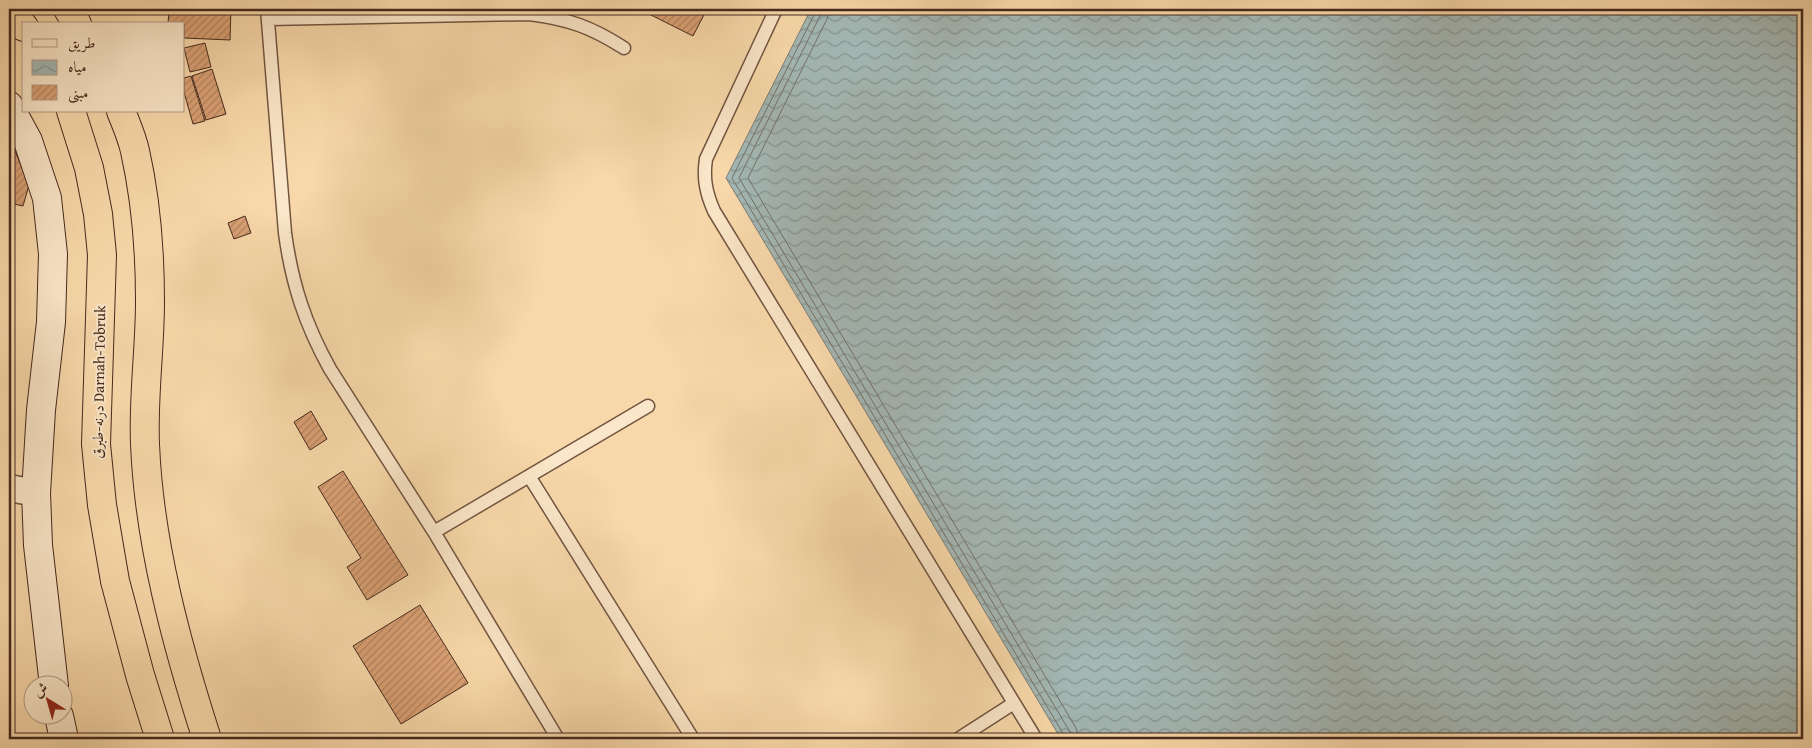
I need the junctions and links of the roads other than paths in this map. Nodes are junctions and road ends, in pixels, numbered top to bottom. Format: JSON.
{"nodes":[{"id":1,"x":68,"y":9,"type":"edge"},
{"id":2,"x":776,"y":9,"type":"edge"},
{"id":3,"x":9,"y":10,"type":"edge"},
{"id":4,"x":558,"y":13,"type":"edge"},
{"id":5,"x":267,"y":14,"type":"edge"},
{"id":6,"x":76,"y":22,"type":"edge"},
{"id":7,"x":22,"y":26,"type":"edge"},
{"id":8,"x":624,"y":48,"type":"dead end"},
{"id":9,"x":9,"y":106,"type":"edge"},
{"id":10,"x":72,"y":112,"type":"edge"},
{"id":11,"x":121,"y":112,"type":"edge"},
{"id":12,"x":648,"y":406,"type":"dead end"},
{"id":13,"x":529,"y":476,"type":"junction"},
{"id":14,"x":9,"y":488,"type":"edge"},
{"id":15,"x":36,"y":493,"type":"junction"},
{"id":16,"x":434,"y":532,"type":"junction"},
{"id":17,"x":53,"y":676,"type":"edge"},
{"id":18,"x":1014,"y":703,"type":"junction"},
{"id":19,"x":61,"y":726,"type":"edge"},
{"id":20,"x":64,"y":739,"type":"edge"},
{"id":21,"x":160,"y":739,"type":"edge"},
{"id":22,"x":207,"y":739,"type":"edge"},
{"id":23,"x":558,"y":739,"type":"edge"},
{"id":24,"x":694,"y":739,"type":"edge"},
{"id":25,"x":958,"y":739,"type":"edge"},
{"id":26,"x":1036,"y":739,"type":"edge"}],
"edges":[{"from":1,"to":6,"type":"highway"},
{"from":2,"to":18,"type":"lane"},
{"from":3,"to":7,"type":"highway"},
{"from":4,"to":5,"type":"lane"},
{"from":4,"to":8,"type":"lane"},
{"from":5,"to":16,"type":"lane"},
{"from":9,"to":15,"type":"street"},
{"from":10,"to":21,"type":"highway","name":"درنه-طبرق Darnah-Tobruk"},
{"from":11,"to":22,"type":"highway"},
{"from":12,"to":13,"type":"lane"},
{"from":13,"to":16,"type":"lane"},
{"from":13,"to":24,"type":"lane"},
{"from":14,"to":15,"type":"street"},
{"from":15,"to":17,"type":"street"},
{"from":16,"to":23,"type":"lane"},
{"from":18,"to":25,"type":"lane"},
{"from":18,"to":26,"type":"lane"},
{"from":19,"to":20,"type":"street"}]}
